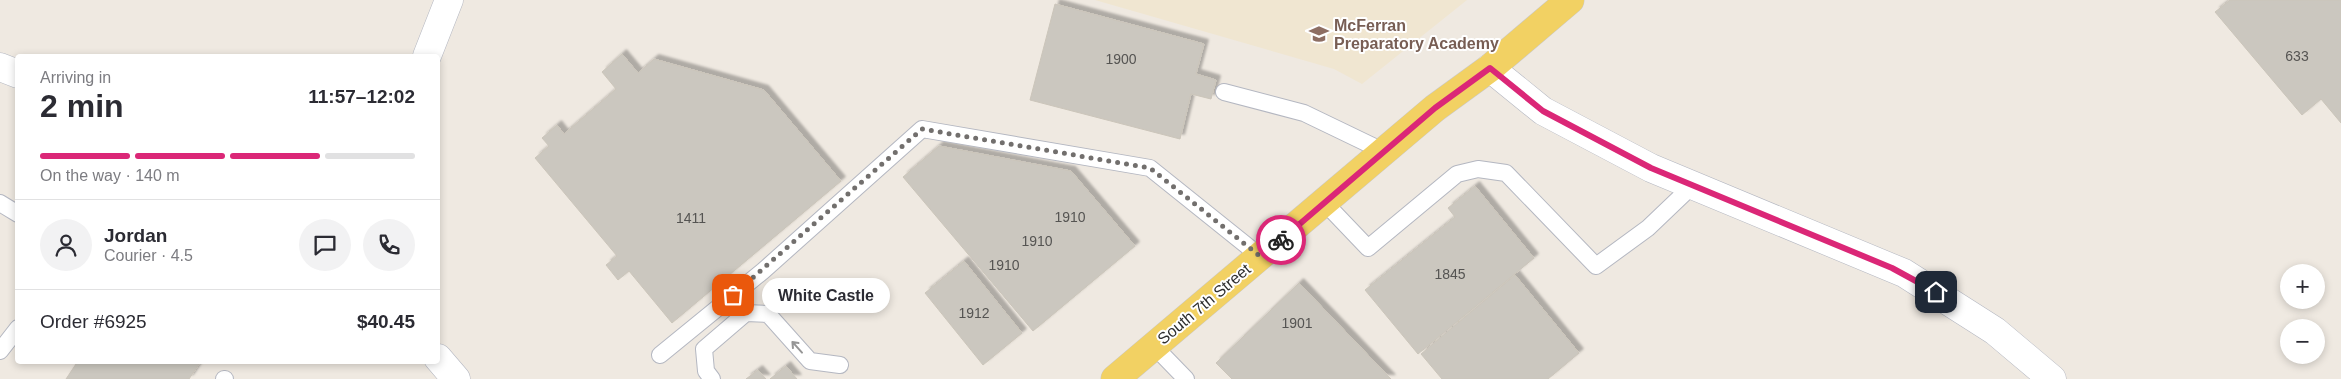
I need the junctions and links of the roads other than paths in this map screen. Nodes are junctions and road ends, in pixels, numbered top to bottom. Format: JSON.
{"nodes":[{"id":1,"x":449,"y":0,"type":"edge"},
{"id":2,"x":1570,"y":0,"type":"edge"},
{"id":3,"x":429,"y":54,"type":"edge"},
{"id":4,"x":0,"y":67,"type":"edge"},
{"id":5,"x":1490,"y":68,"type":"junction"},
{"id":6,"x":15,"y":73,"type":"edge"},
{"id":7,"x":1224,"y":92,"type":"dead end"},
{"id":8,"x":1385,"y":152,"type":"junction"},
{"id":9,"x":1692,"y":186,"type":"junction"},
{"id":10,"x":1325,"y":203,"type":"junction"},
{"id":11,"x":0,"y":204,"type":"edge"},
{"id":12,"x":15,"y":212,"type":"edge"},
{"id":13,"x":1261,"y":257,"type":"junction"},
{"id":14,"x":15,"y":332,"type":"edge"},
{"id":15,"x":1154,"y":346,"type":"junction"},
{"id":16,"x":0,"y":351,"type":"edge"},
{"id":17,"x":660,"y":355,"type":"dead end"},
{"id":18,"x":440,"y":360,"type":"edge"},
{"id":19,"x":840,"y":365,"type":"dead end"},
{"id":20,"x":456,"y":379,"type":"edge"},
{"id":21,"x":712,"y":379,"type":"edge"},
{"id":22,"x":1115,"y":379,"type":"edge"},
{"id":23,"x":1186,"y":379,"type":"edge"},
{"id":24,"x":2052,"y":379,"type":"edge"}],
"edges":[{"from":1,"to":3,"type":"main road"},
{"from":2,"to":5,"type":"main road","name":"South 7th Street"},
{"from":4,"to":6,"type":"main road"},
{"from":5,"to":8,"type":"main road","name":"South 7th Street"},
{"from":5,"to":9,"type":"main road"},
{"from":7,"to":8,"type":"lane"},
{"from":8,"to":10,"type":"main road","name":"South 7th Street"},
{"from":9,"to":10,"type":"lane"},
{"from":9,"to":24,"type":"main road"},
{"from":10,"to":13,"type":"main road","name":"South 7th Street"},
{"from":11,"to":12,"type":"lane"},
{"from":13,"to":15,"type":"main road","name":"South 7th Street"},
{"from":13,"to":17,"type":"lane"},
{"from":14,"to":16,"type":"lane"},
{"from":15,"to":22,"type":"main road","name":"South 7th Street"},
{"from":15,"to":23,"type":"lane"},
{"from":18,"to":20,"type":"main road"},
{"from":19,"to":21,"type":"lane","one_way":true}]}
